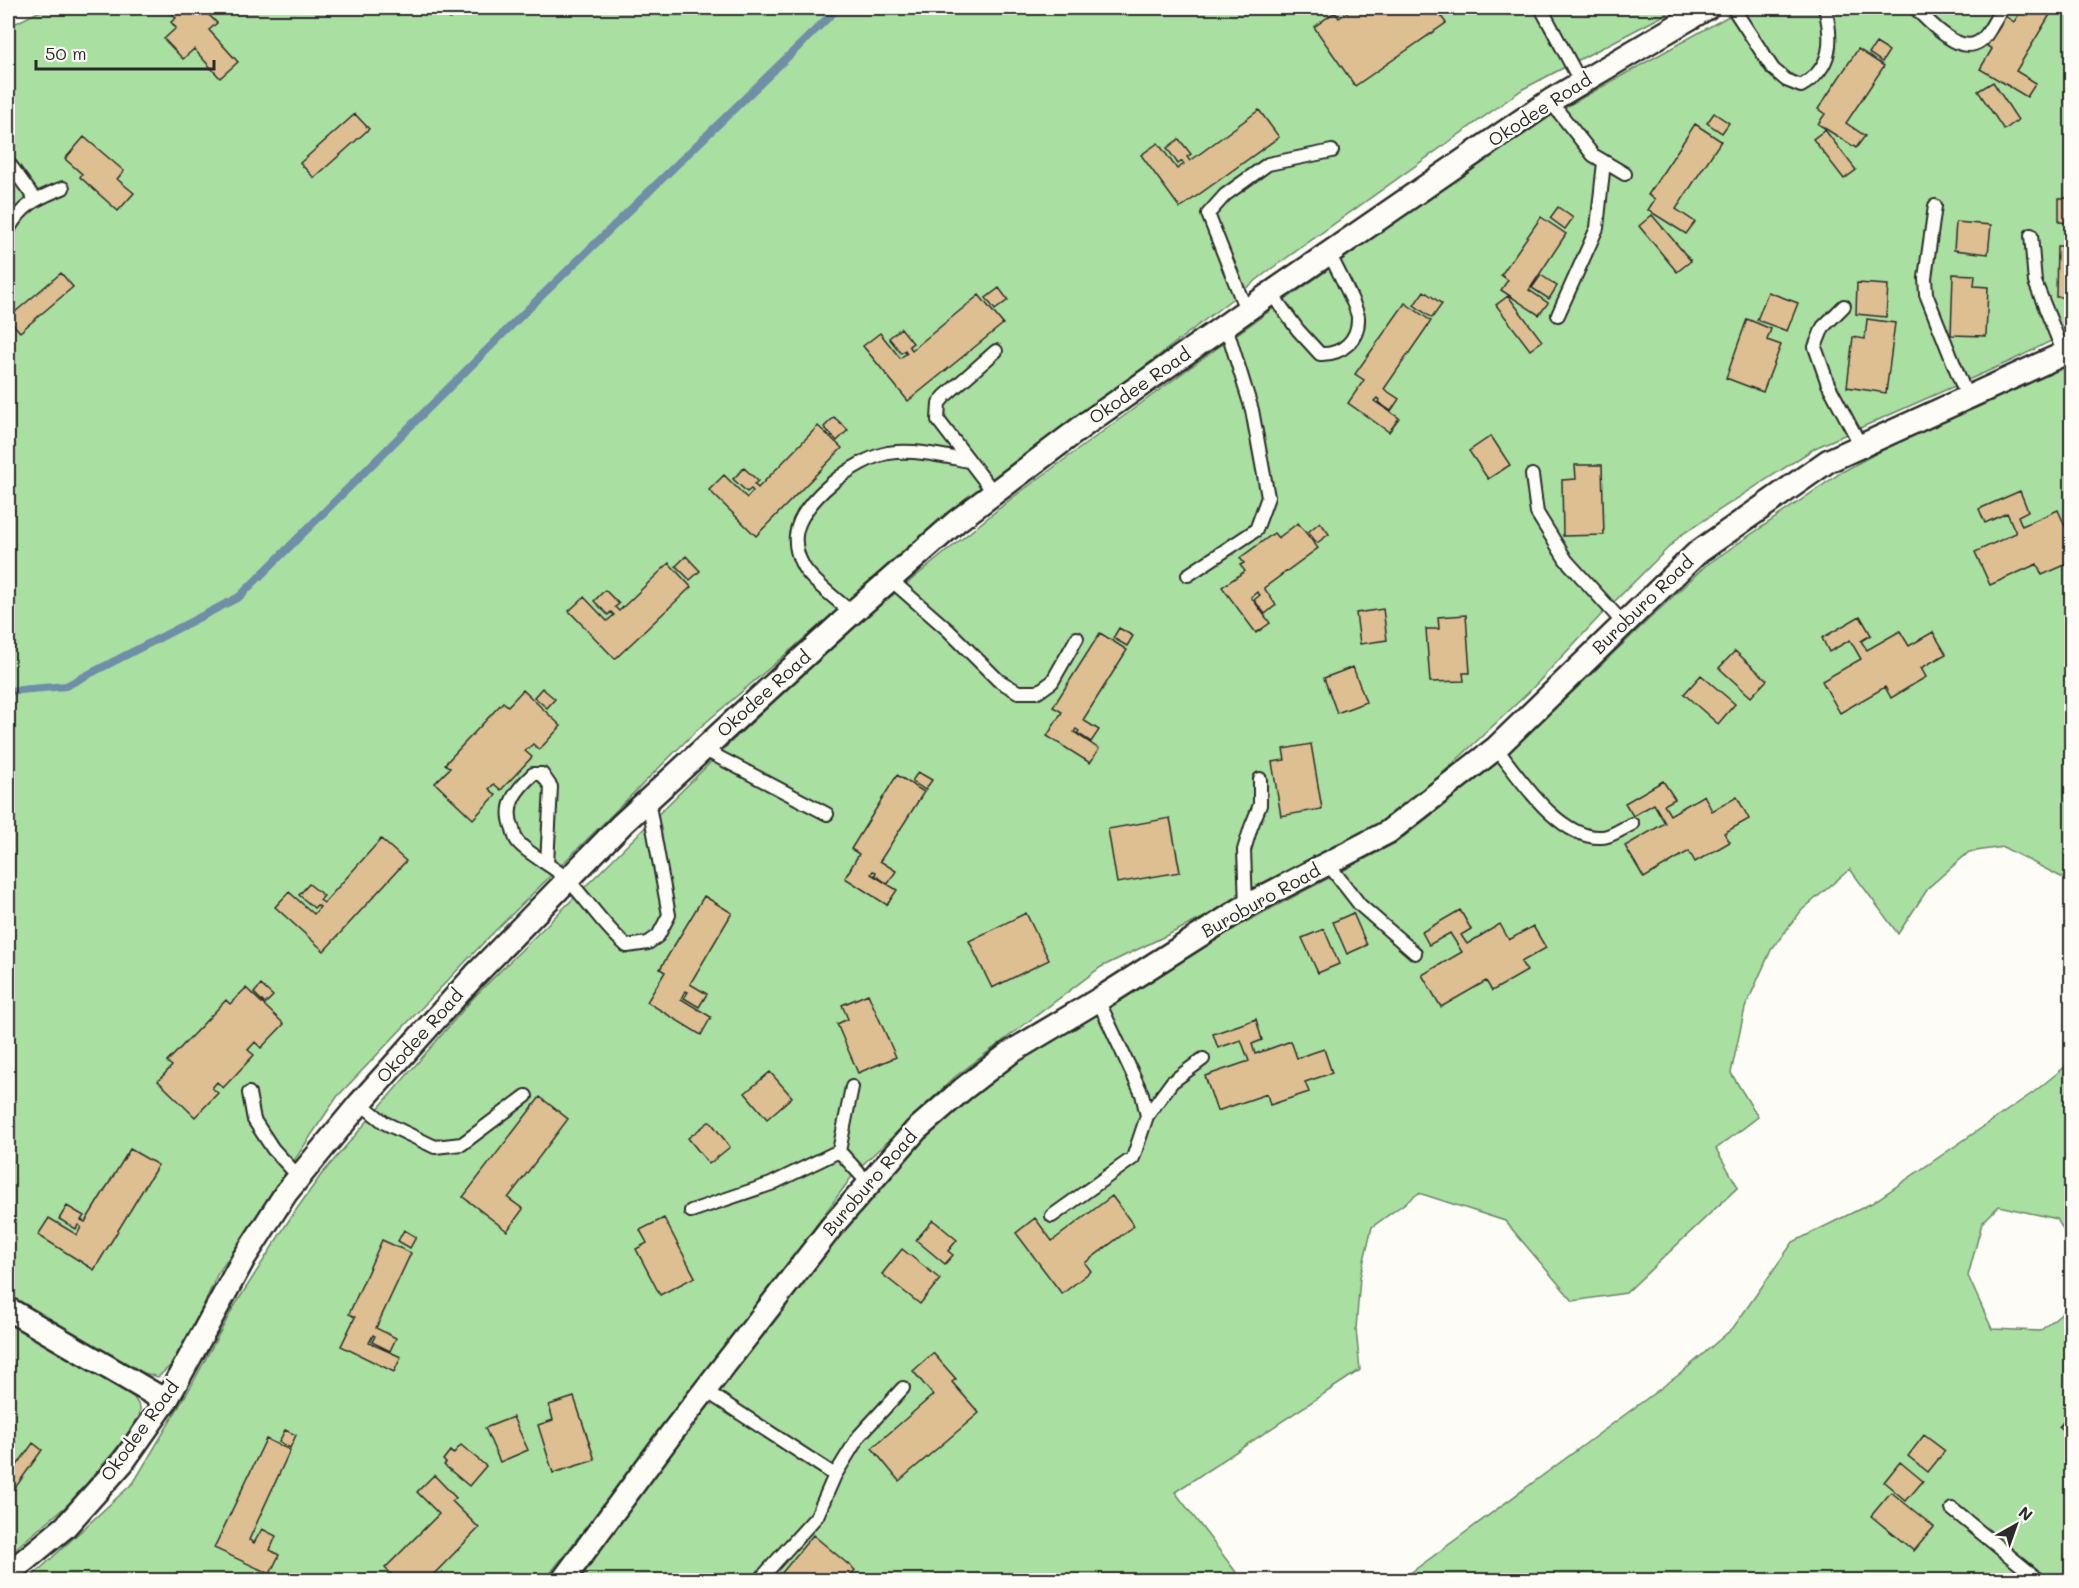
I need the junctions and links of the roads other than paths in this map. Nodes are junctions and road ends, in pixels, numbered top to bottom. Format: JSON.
{"nodes":[{"id":1,"x":1541,"y":8,"type":"edge"},
{"id":2,"x":1707,"y":8,"type":"edge"},
{"id":3,"x":1733,"y":8,"type":"edge"},
{"id":4,"x":1825,"y":8,"type":"edge"},
{"id":5,"x":1915,"y":8,"type":"edge"},
{"id":6,"x":2001,"y":8,"type":"edge"},
{"id":7,"x":1581,"y":83,"type":"junction"},
{"id":8,"x":1550,"y":101,"type":"junction"},
{"id":9,"x":1332,"y":150,"type":"dead end"},
{"id":10,"x":8,"y":162,"type":"edge"},
{"id":11,"x":1604,"y":162,"type":"junction"},
{"id":12,"x":1625,"y":174,"type":"dead end"},
{"id":13,"x":63,"y":188,"type":"dead end"},
{"id":14,"x":35,"y":199,"type":"junction"},
{"id":15,"x":1935,"y":206,"type":"dead end"},
{"id":16,"x":8,"y":230,"type":"edge"},
{"id":17,"x":2031,"y":235,"type":"dead end"},
{"id":18,"x":1329,"y":253,"type":"junction"},
{"id":19,"x":1271,"y":293,"type":"junction"},
{"id":20,"x":1844,"y":306,"type":"dead end"},
{"id":21,"x":1246,"y":310,"type":"junction"},
{"id":22,"x":1558,"y":315,"type":"dead end"},
{"id":23,"x":1226,"y":326,"type":"junction"},
{"id":24,"x":996,"y":351,"type":"dead end"},
{"id":25,"x":2068,"y":352,"type":"edge"},
{"id":26,"x":1967,"y":397,"type":"junction"},
{"id":27,"x":1861,"y":446,"type":"junction"},
{"id":28,"x":969,"y":461,"type":"junction"},
{"id":29,"x":1532,"y":475,"type":"dead end"},
{"id":30,"x":994,"y":494,"type":"junction"},
{"id":31,"x":1188,"y":575,"type":"dead end"},
{"id":32,"x":891,"y":580,"type":"junction"},
{"id":33,"x":852,"y":613,"type":"junction"},
{"id":34,"x":1624,"y":624,"type":"junction"},
{"id":35,"x":1077,"y":638,"type":"dead end"},
{"id":36,"x":1496,"y":748,"type":"junction"},
{"id":37,"x":703,"y":749,"type":"junction"},
{"id":38,"x":1260,"y":779,"type":"dead end"},
{"id":39,"x":648,"y":800,"type":"junction"},
{"id":40,"x":827,"y":814,"type":"dead end"},
{"id":41,"x":1632,"y":824,"type":"dead end"},
{"id":42,"x":547,"y":864,"type":"junction"},
{"id":43,"x":1328,"y":864,"type":"junction"},
{"id":44,"x":568,"y":880,"type":"junction"},
{"id":45,"x":1246,"y":906,"type":"junction"},
{"id":46,"x":1415,"y":953,"type":"dead end"},
{"id":47,"x":1098,"y":999,"type":"junction"},
{"id":48,"x":1203,"y":1059,"type":"dead end"},
{"id":49,"x":852,"y":1088,"type":"dead end"},
{"id":50,"x":249,"y":1093,"type":"dead end"},
{"id":51,"x":526,"y":1096,"type":"dead end"},
{"id":52,"x":360,"y":1103,"type":"junction"},
{"id":53,"x":1147,"y":1116,"type":"junction"},
{"id":54,"x":839,"y":1151,"type":"junction"},
{"id":55,"x":299,"y":1178,"type":"junction"},
{"id":56,"x":869,"y":1184,"type":"junction"},
{"id":57,"x":691,"y":1211,"type":"dead end"},
{"id":58,"x":1052,"y":1216,"type":"dead end"},
{"id":59,"x":8,"y":1309,"type":"edge"},
{"id":60,"x":903,"y":1388,"type":"dead end"},
{"id":61,"x":706,"y":1391,"type":"junction"},
{"id":62,"x":166,"y":1401,"type":"junction"},
{"id":63,"x":835,"y":1475,"type":"junction"},
{"id":64,"x":1952,"y":1509,"type":"dead end"},
{"id":65,"x":8,"y":1574,"type":"edge"},
{"id":66,"x":763,"y":1576,"type":"dead end"},
{"id":67,"x":563,"y":1581,"type":"edge"},
{"id":68,"x":2039,"y":1581,"type":"edge"}],
"edges":[{"from":1,"to":7,"type":"lane"},
{"from":2,"to":7,"type":"street","name":"Okodee Road"},
{"from":3,"to":4,"type":"lane"},
{"from":5,"to":6,"type":"lane"},
{"from":7,"to":8,"type":"street","name":"Okodee Road"},
{"from":8,"to":11,"type":"lane"},
{"from":8,"to":18,"type":"street","name":"Okodee Road"},
{"from":9,"to":21,"type":"lane"},
{"from":10,"to":14,"type":"lane"},
{"from":11,"to":12,"type":"lane"},
{"from":11,"to":22,"type":"lane"},
{"from":13,"to":14,"type":"lane"},
{"from":14,"to":16,"type":"lane"},
{"from":15,"to":26,"type":"lane"},
{"from":17,"to":25,"type":"lane"},
{"from":18,"to":19,"type":"street","name":"Okodee Road"},
{"from":18,"to":19,"type":"lane"},
{"from":19,"to":21,"type":"street","name":"Okodee Road"},
{"from":20,"to":27,"type":"lane"},
{"from":21,"to":23,"type":"street","name":"Okodee Road"},
{"from":23,"to":30,"type":"street","name":"Okodee Road"},
{"from":23,"to":31,"type":"lane"},
{"from":24,"to":28,"type":"lane"},
{"from":25,"to":26,"type":"street","name":"Buroburo Road"},
{"from":26,"to":27,"type":"street","name":"Buroburo Road"},
{"from":27,"to":34,"type":"street","name":"Buroburo Road"},
{"from":28,"to":30,"type":"lane"},
{"from":28,"to":33,"type":"lane"},
{"from":29,"to":34,"type":"lane"},
{"from":30,"to":32,"type":"street","name":"Okodee Road"},
{"from":32,"to":33,"type":"street","name":"Okodee Road"},
{"from":32,"to":35,"type":"lane"},
{"from":33,"to":37,"type":"street","name":"Okodee Road"},
{"from":34,"to":36,"type":"street","name":"Buroburo Road"},
{"from":36,"to":41,"type":"lane"},
{"from":36,"to":43,"type":"street","name":"Buroburo Road"},
{"from":37,"to":39,"type":"street","name":"Okodee Road"},
{"from":37,"to":40,"type":"lane"},
{"from":38,"to":45,"type":"lane"},
{"from":39,"to":44,"type":"street","name":"Okodee Road"},
{"from":39,"to":44,"type":"lane"},
{"from":42,"to":42,"type":"lane"},
{"from":42,"to":44,"type":"lane"},
{"from":43,"to":45,"type":"street","name":"Buroburo Road"},
{"from":43,"to":46,"type":"lane"},
{"from":44,"to":52,"type":"street","name":"Okodee Road"},
{"from":45,"to":47,"type":"street","name":"Buroburo Road"},
{"from":47,"to":53,"type":"lane"},
{"from":47,"to":56,"type":"street","name":"Buroburo Road"},
{"from":48,"to":53,"type":"lane"},
{"from":49,"to":54,"type":"lane"},
{"from":50,"to":55,"type":"lane"},
{"from":51,"to":52,"type":"lane"},
{"from":52,"to":55,"type":"street","name":"Okodee Road"},
{"from":53,"to":58,"type":"lane"},
{"from":54,"to":56,"type":"lane"},
{"from":54,"to":57,"type":"lane"},
{"from":55,"to":62,"type":"street","name":"Okodee Road"},
{"from":56,"to":61,"type":"street","name":"Buroburo Road"},
{"from":59,"to":62,"type":"street"},
{"from":60,"to":63,"type":"lane"},
{"from":61,"to":63,"type":"lane"},
{"from":61,"to":67,"type":"street","name":"Buroburo Road"},
{"from":62,"to":65,"type":"street","name":"Okodee Road"},
{"from":63,"to":66,"type":"lane"},
{"from":64,"to":68,"type":"lane"}]}
